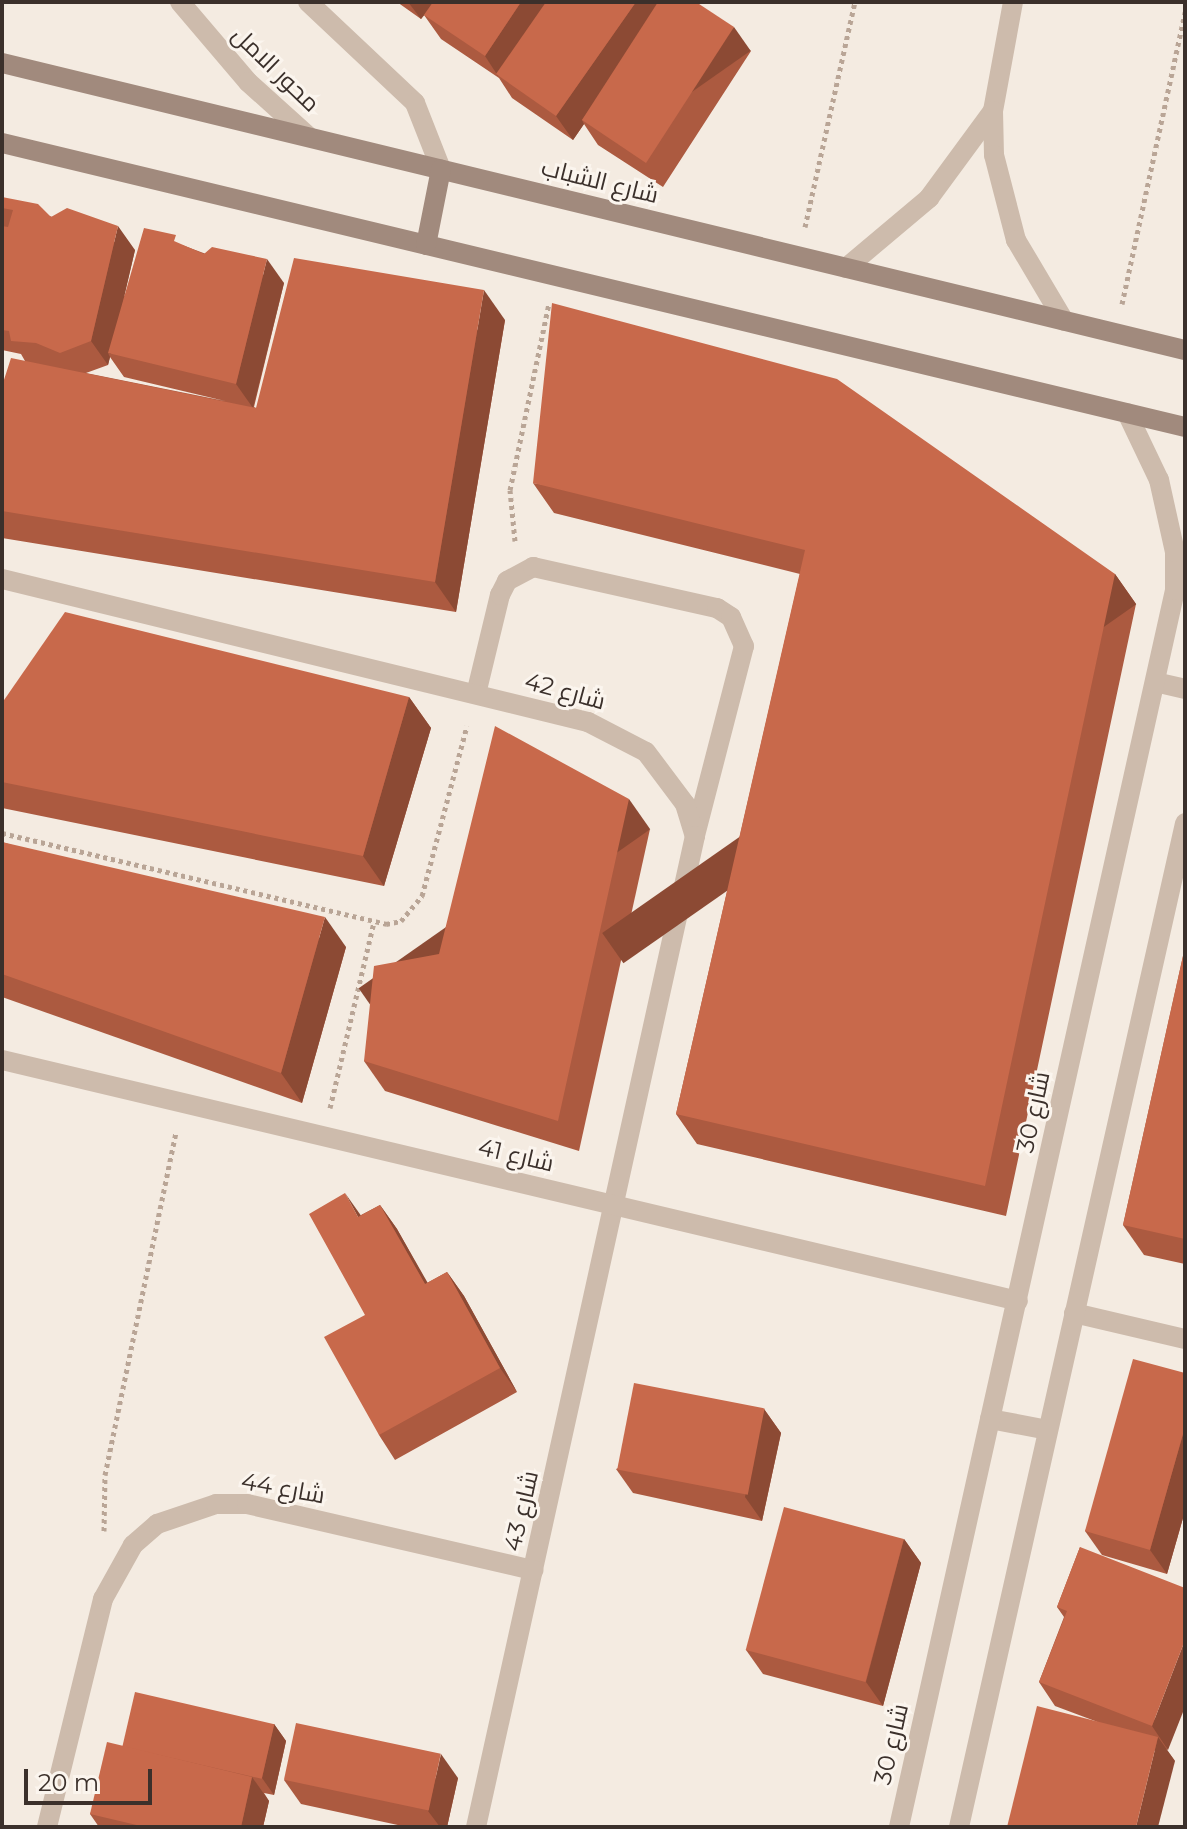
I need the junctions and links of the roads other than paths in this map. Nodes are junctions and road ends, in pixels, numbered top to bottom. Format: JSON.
{"nodes":[{"id":1,"x":180,"y":2,"type":"edge"},
{"id":2,"x":308,"y":2,"type":"edge"},
{"id":3,"x":1013,"y":2,"type":"edge"},
{"id":4,"x":2,"y":63,"type":"edge"},
{"id":5,"x":993,"y":111,"type":"junction"},
{"id":6,"x":308,"y":136,"type":"junction"},
{"id":7,"x":2,"y":143,"type":"edge"},
{"id":8,"x":441,"y":169,"type":"junction"},
{"id":9,"x":426,"y":245,"type":"junction"},
{"id":10,"x":846,"y":268,"type":"junction"},
{"id":11,"x":1064,"y":321,"type":"junction"},
{"id":12,"x":1185,"y":350,"type":"edge"},
{"id":13,"x":1127,"y":413,"type":"junction"},
{"id":14,"x":1185,"y":427,"type":"edge"},
{"id":15,"x":2,"y":579,"type":"edge"},
{"id":16,"x":1155,"y":682,"type":"junction"},
{"id":17,"x":1185,"y":689,"type":"edge"},
{"id":18,"x":476,"y":694,"type":"junction"},
{"id":19,"x":1185,"y":823,"type":"edge"},
{"id":20,"x":695,"y":836,"type":"junction"},
{"id":21,"x":2,"y":1060,"type":"edge"},
{"id":22,"x":616,"y":1206,"type":"junction"},
{"id":23,"x":1018,"y":1301,"type":"junction"},
{"id":24,"x":1074,"y":1313,"type":"junction"},
{"id":25,"x":1185,"y":1339,"type":"edge"},
{"id":26,"x":990,"y":1419,"type":"junction"},
{"id":27,"x":1048,"y":1430,"type":"junction"},
{"id":28,"x":534,"y":1570,"type":"junction"},
{"id":29,"x":47,"y":1827,"type":"edge"},
{"id":30,"x":476,"y":1827,"type":"edge"},
{"id":31,"x":899,"y":1827,"type":"edge"},
{"id":32,"x":959,"y":1827,"type":"edge"}],
"edges":[{"from":1,"to":6,"type":"street","name":"محور الامل"},
{"from":2,"to":8,"type":"street"},
{"from":3,"to":5,"type":"street"},
{"from":4,"to":6,"type":"street","name":"شارع الشباب"},
{"from":5,"to":10,"type":"street"},
{"from":5,"to":11,"type":"street"},
{"from":6,"to":8,"type":"street","name":"شارع الشباب"},
{"from":7,"to":9,"type":"street"},
{"from":8,"to":9,"type":"street"},
{"from":8,"to":10,"type":"street","name":"شارع الشباب"},
{"from":9,"to":13,"type":"street"},
{"from":10,"to":11,"type":"street","name":"شارع الشباب"},
{"from":11,"to":12,"type":"street","name":"شارع الشباب"},
{"from":13,"to":14,"type":"street"},
{"from":13,"to":16,"type":"street","name":"شارع 30"},
{"from":15,"to":18,"type":"street","name":"شارع 42"},
{"from":16,"to":17,"type":"street"},
{"from":16,"to":23,"type":"street","name":"شارع 30"},
{"from":18,"to":20,"type":"street","name":"شارع 42"},
{"from":18,"to":20,"type":"street"},
{"from":19,"to":24,"type":"street"},
{"from":20,"to":22,"type":"street"},
{"from":21,"to":22,"type":"street","name":"شارع 41"},
{"from":22,"to":23,"type":"street","name":"شارع 41"},
{"from":22,"to":28,"type":"street","name":"شارع 43"},
{"from":23,"to":26,"type":"street","name":"شارع 30"},
{"from":24,"to":25,"type":"street"},
{"from":24,"to":27,"type":"street"},
{"from":26,"to":27,"type":"street"},
{"from":26,"to":31,"type":"street","name":"شارع 30"},
{"from":27,"to":32,"type":"street"},
{"from":28,"to":29,"type":"street","name":"شارع 44"},
{"from":28,"to":30,"type":"street","name":"شارع 43"}]}
